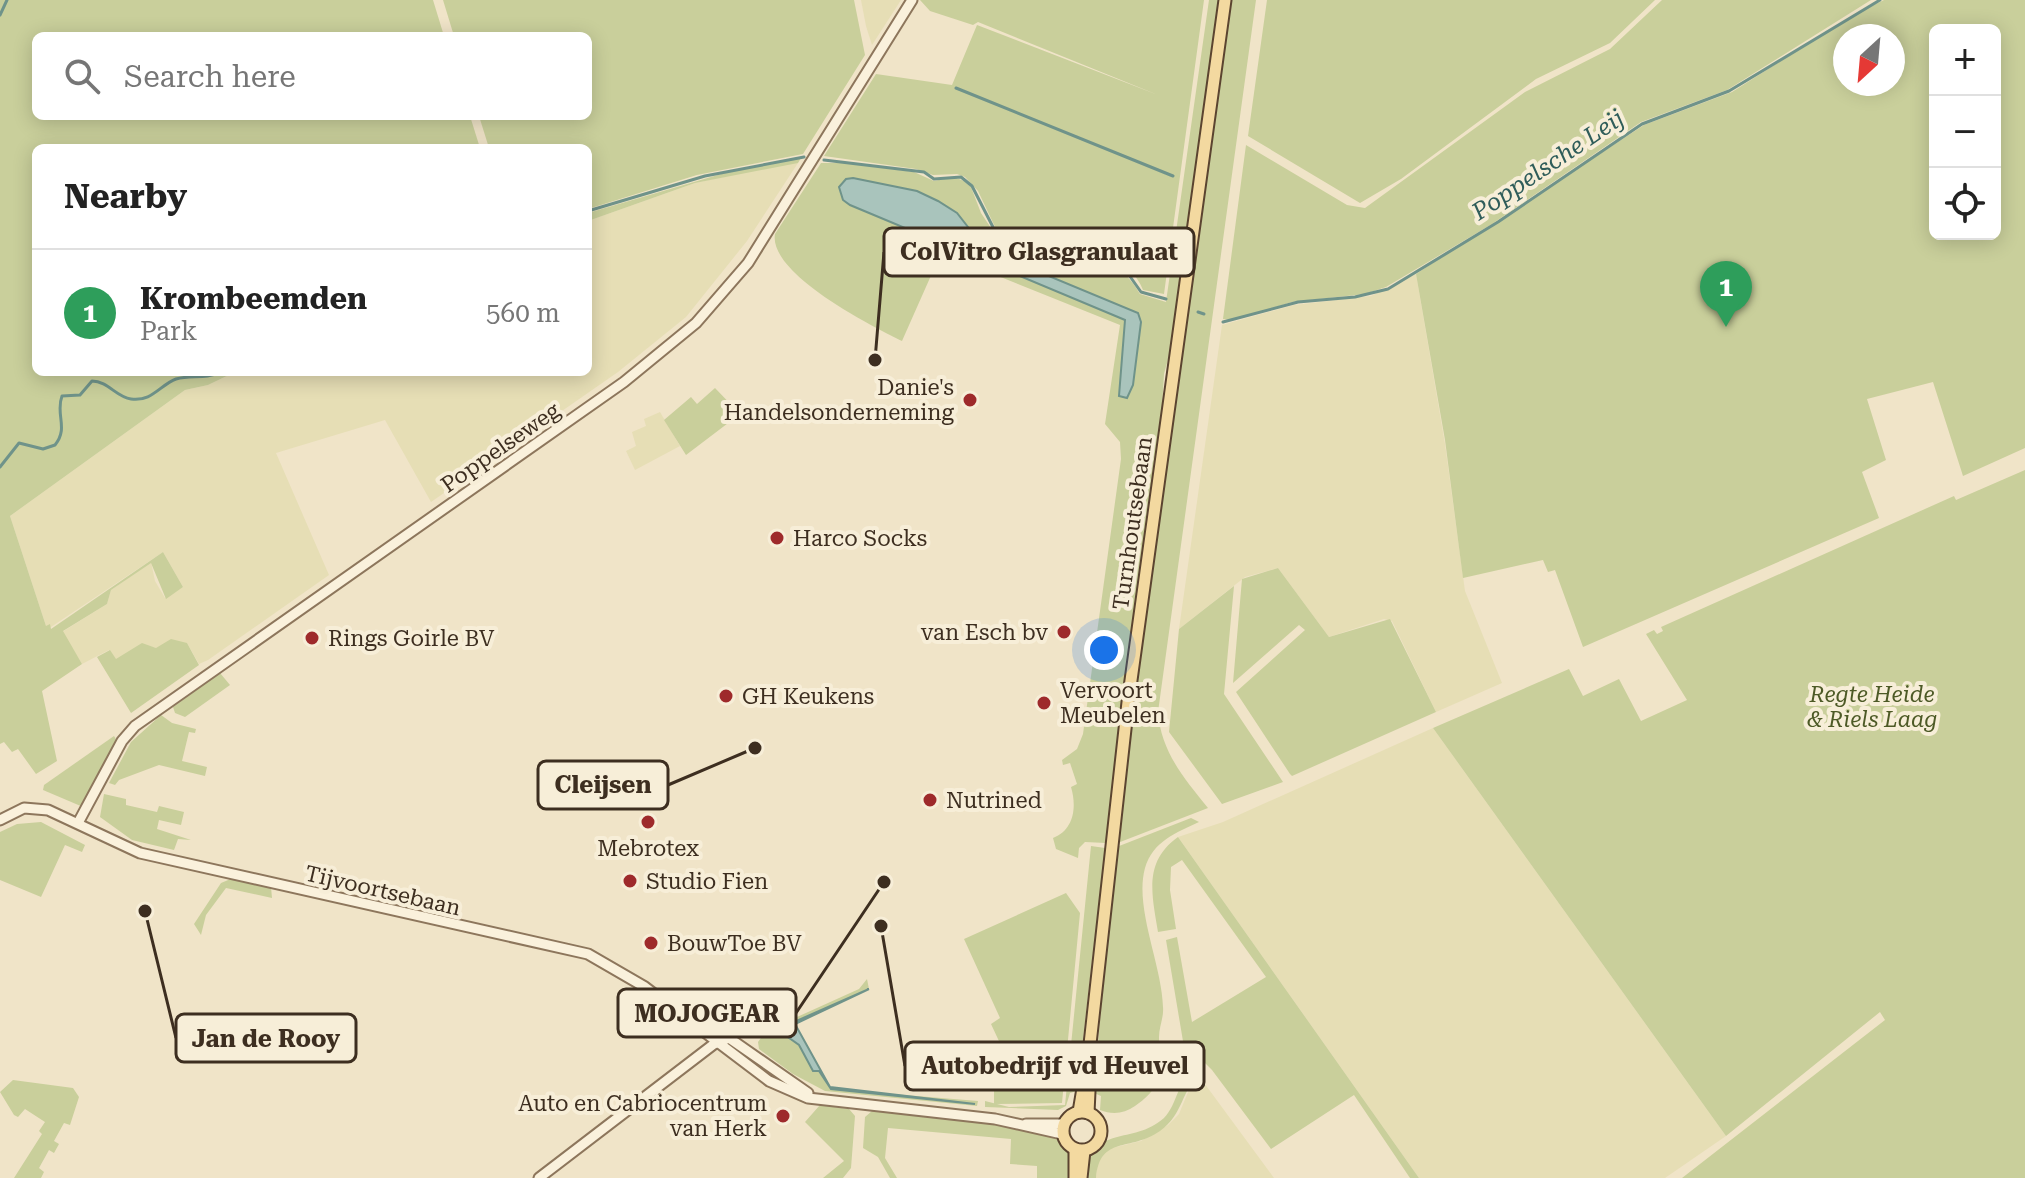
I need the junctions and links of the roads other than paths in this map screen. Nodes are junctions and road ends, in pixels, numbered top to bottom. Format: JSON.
{"nodes":[{"id":1,"x":912,"y":0,"type":"edge"},
{"id":2,"x":1225,"y":0,"type":"edge"},
{"id":3,"x":0,"y":820,"type":"edge"},
{"id":4,"x":78,"y":823,"type":"junction"},
{"id":5,"x":673,"y":1007,"type":"junction"},
{"id":6,"x":729,"y":1038,"type":"junction"},
{"id":7,"x":717,"y":1043,"type":"junction"},
{"id":8,"x":818,"y":1100,"type":"junction"},
{"id":9,"x":1084,"y":1113,"type":"junction"},
{"id":10,"x":1063,"y":1129,"type":"junction"},
{"id":11,"x":1079,"y":1150,"type":"junction"},
{"id":12,"x":539,"y":1178,"type":"edge"},
{"id":13,"x":1078,"y":1178,"type":"edge"}],
"edges":[{"from":1,"to":4,"type":"street","name":"Poppelseweg"},
{"from":2,"to":9,"type":"main road","name":"Turnhoutsebaan"},
{"from":3,"to":4,"type":"street","name":"Tijvoortsebaan"},
{"from":4,"to":5,"type":"street","name":"Tijvoortsebaan"},
{"from":5,"to":6,"type":"street","name":"Tijvoortsebaan"},
{"from":5,"to":7,"type":"street","name":"Tijvoortsebaan"},
{"from":6,"to":7,"type":"street"},
{"from":6,"to":8,"type":"street","name":"Tijvoortsebaan"},
{"from":7,"to":8,"type":"street","name":"Tijvoortsebaan"},
{"from":7,"to":12,"type":"street"},
{"from":8,"to":10,"type":"street","name":"Tijvoortsebaan"},
{"from":9,"to":10,"type":"main road"},
{"from":9,"to":11,"type":"main road"},
{"from":10,"to":11,"type":"main road"},
{"from":11,"to":13,"type":"main road"}]}
